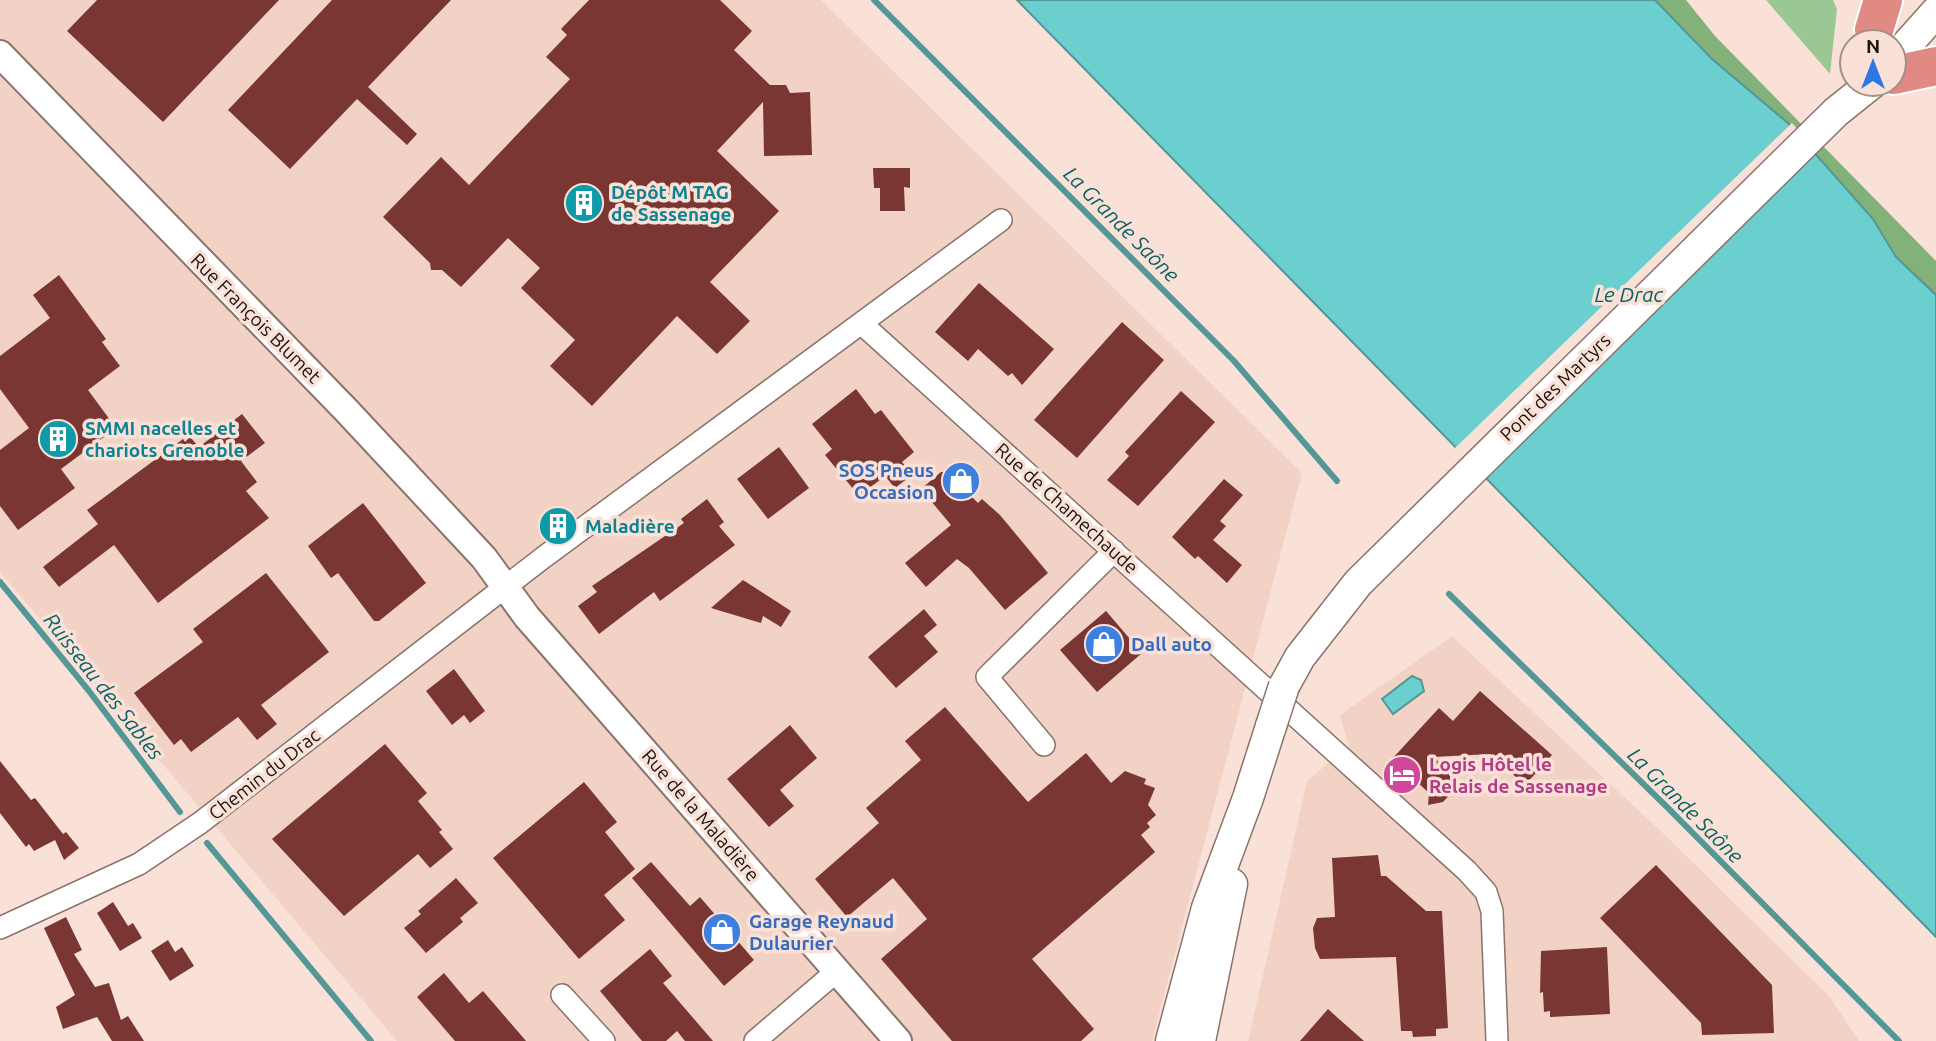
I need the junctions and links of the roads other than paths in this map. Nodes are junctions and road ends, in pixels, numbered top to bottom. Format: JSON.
{"nodes":[{"id":1,"x":1936,"y":12,"type":"edge"},
{"id":2,"x":1877,"y":26,"type":"edge"},
{"id":3,"x":0,"y":54,"type":"edge"},
{"id":4,"x":1936,"y":66,"type":"edge"},
{"id":5,"x":1908,"y":72,"type":"edge"},
{"id":6,"x":1842,"y":98,"type":"edge"},
{"id":7,"x":1854,"y":98,"type":"edge"},
{"id":8,"x":1836,"y":112,"type":"junction"},
{"id":9,"x":1001,"y":220,"type":"dead end"},
{"id":10,"x":862,"y":324,"type":"junction"},
{"id":11,"x":1114,"y":551,"type":"junction"},
{"id":12,"x":507,"y":588,"type":"junction"},
{"id":13,"x":1044,"y":745,"type":"dead end"},
{"id":14,"x":1248,"y":798,"type":"junction"},
{"id":15,"x":0,"y":928,"type":"edge"},
{"id":16,"x":837,"y":971,"type":"junction"},
{"id":17,"x":562,"y":995,"type":"dead end"},
{"id":18,"x":1171,"y":1035,"type":"edge"},
{"id":19,"x":604,"y":1041,"type":"edge"},
{"id":20,"x":755,"y":1041,"type":"edge"},
{"id":21,"x":898,"y":1041,"type":"edge"},
{"id":22,"x":1200,"y":1041,"type":"edge"},
{"id":23,"x":1497,"y":1041,"type":"edge"}],
"edges":[{"from":1,"to":2,"type":"main road"},
{"from":3,"to":12,"type":"street","name":"Rue François Blumet"},
{"from":4,"to":5,"type":"highway"},
{"from":6,"to":8,"type":"main road"},
{"from":7,"to":8,"type":"main road","name":"Pont des Martyrs"},
{"from":8,"to":14,"type":"main road","name":"Pont des Martyrs","bridge":true},
{"from":9,"to":10,"type":"street"},
{"from":10,"to":11,"type":"street","name":"Rue de Chamechaude"},
{"from":10,"to":12,"type":"street"},
{"from":11,"to":13,"type":"street"},
{"from":11,"to":23,"type":"street","name":"Rue de Chamechaude"},
{"from":12,"to":15,"type":"street","name":"Chemin du Drac"},
{"from":12,"to":16,"type":"street","name":"Rue de la Maladière"},
{"from":14,"to":18,"type":"main road"},
{"from":14,"to":22,"type":"main road"},
{"from":16,"to":20,"type":"street"},
{"from":16,"to":21,"type":"street","name":"Rue de la Maladière"},
{"from":17,"to":19,"type":"street"}]}
